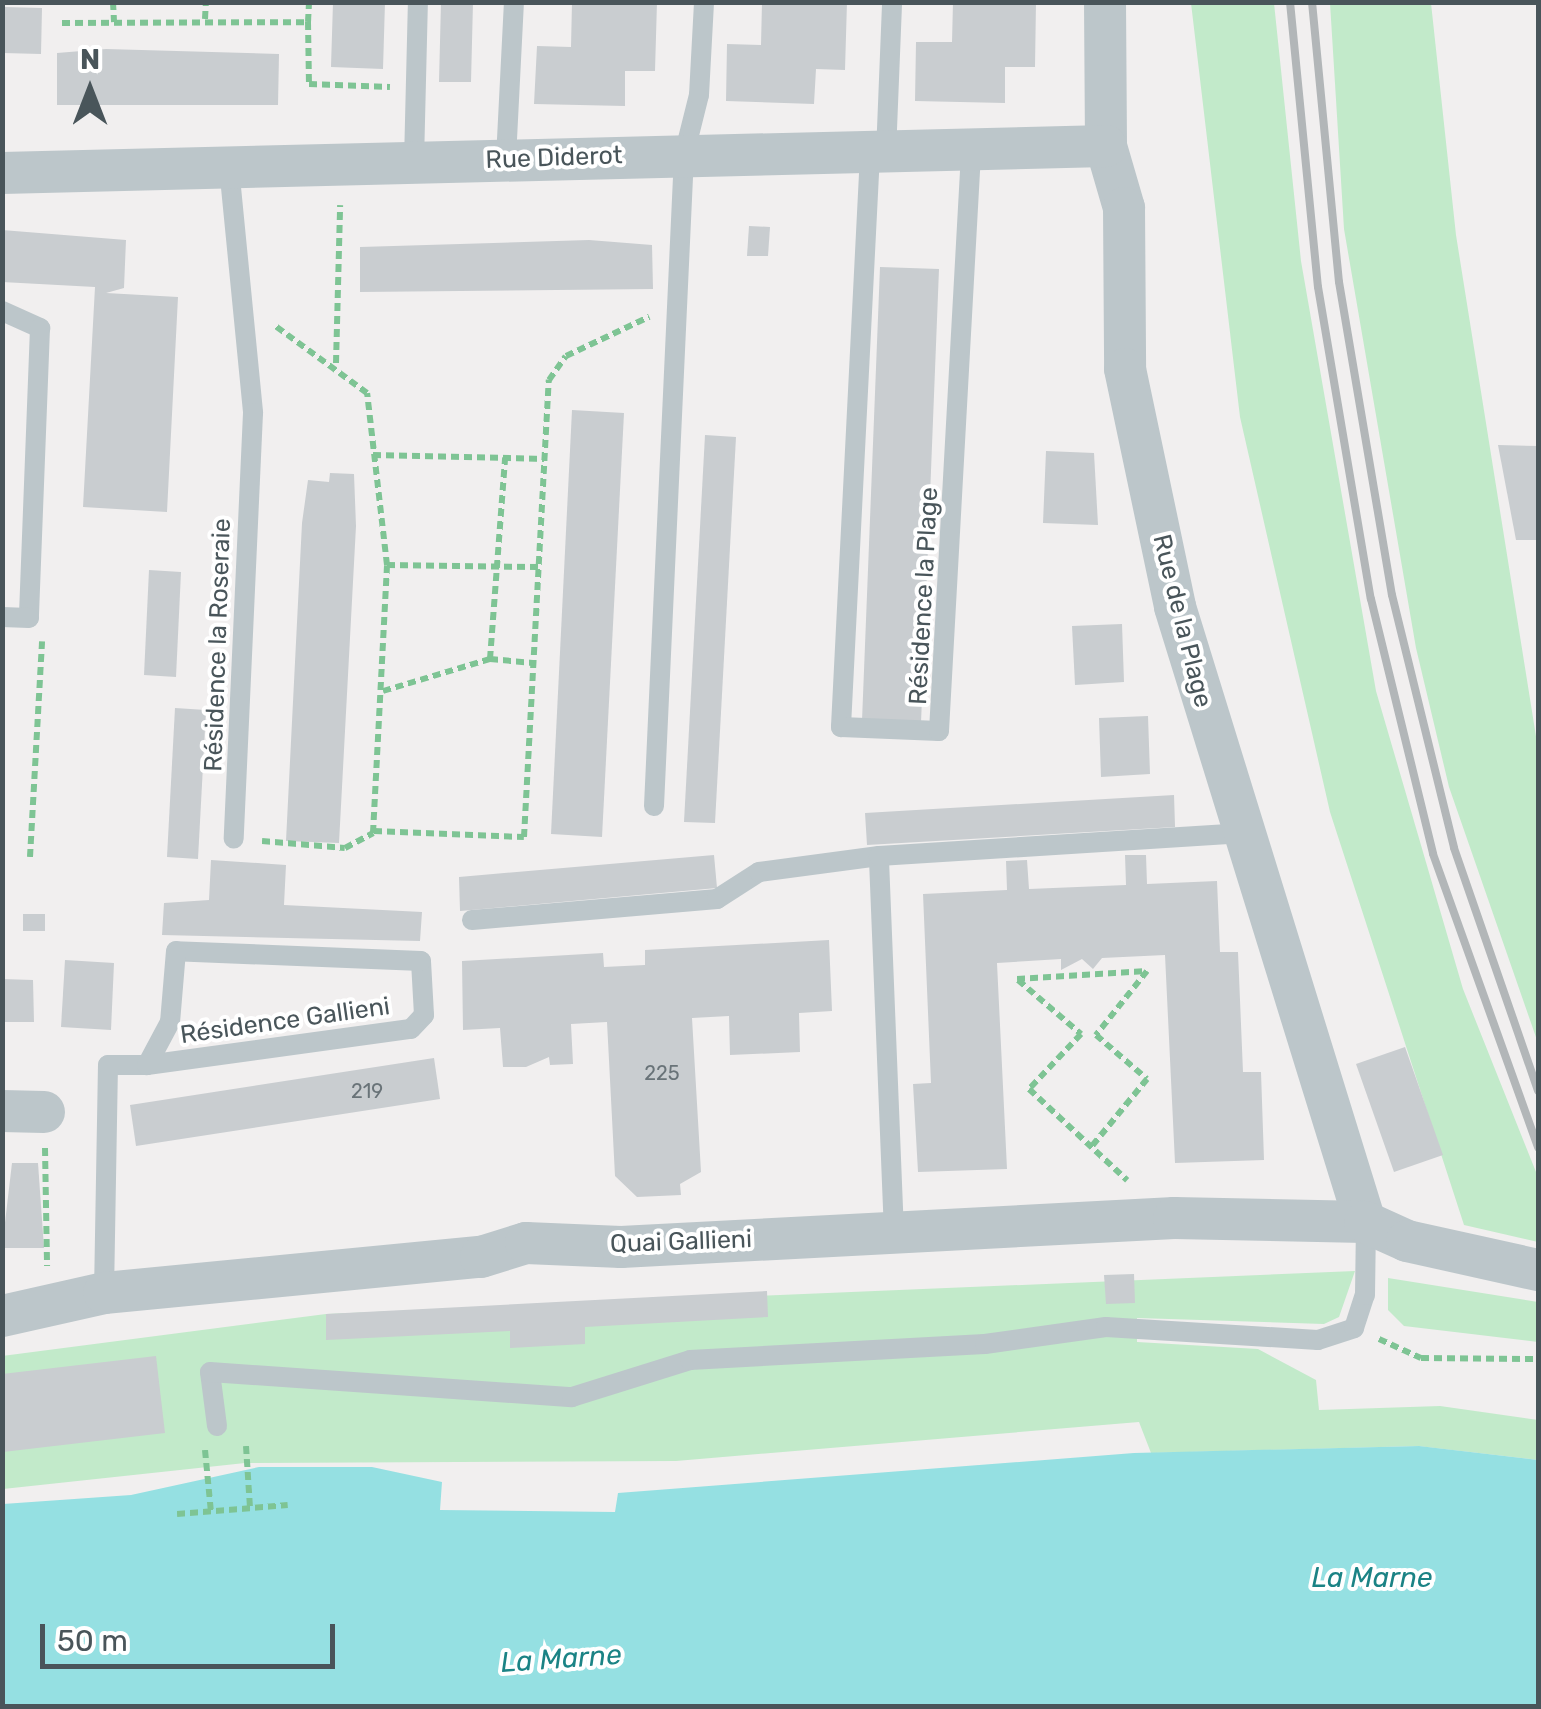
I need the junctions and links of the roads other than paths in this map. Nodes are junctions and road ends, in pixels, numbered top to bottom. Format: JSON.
{"nodes":[{"id":1,"x":418,"y":2,"type":"edge"},
{"id":2,"x":514,"y":2,"type":"edge"},
{"id":3,"x":704,"y":2,"type":"edge"},
{"id":4,"x":892,"y":2,"type":"edge"},
{"id":5,"x":1106,"y":2,"type":"edge"},
{"id":6,"x":1106,"y":146,"type":"junction"},
{"id":7,"x":971,"y":153,"type":"junction"},
{"id":8,"x":878,"y":154,"type":"junction"},
{"id":9,"x":684,"y":155,"type":"junction"},
{"id":10,"x":506,"y":160,"type":"junction"},
{"id":11,"x":414,"y":162,"type":"junction"},
{"id":12,"x":229,"y":167,"type":"junction"},
{"id":13,"x":2,"y":174,"type":"edge"},
{"id":14,"x":2,"y":310,"type":"edge"},
{"id":15,"x":2,"y":617,"type":"edge"},
{"id":16,"x":654,"y":806,"type":"dead end"},
{"id":17,"x":1240,"y":833,"type":"junction"},
{"id":18,"x":234,"y":838,"type":"road end"},
{"id":19,"x":878,"y":856,"type":"junction"},
{"id":20,"x":472,"y":920,"type":"dead end"},
{"id":21,"x":147,"y":1065,"type":"junction"},
{"id":22,"x":1366,"y":1222,"type":"junction"},
{"id":23,"x":894,"y":1232,"type":"junction"},
{"id":24,"x":1538,"y":1270,"type":"edge"},
{"id":25,"x":104,"y":1293,"type":"junction"},
{"id":26,"x":2,"y":1316,"type":"edge"},
{"id":27,"x":217,"y":1426,"type":"dead end"}],
"edges":[{"from":1,"to":11,"type":"lane"},
{"from":2,"to":10,"type":"lane"},
{"from":3,"to":9,"type":"lane"},
{"from":4,"to":8,"type":"lane"},
{"from":5,"to":6,"type":"street","name":"Rue de la Plage"},
{"from":6,"to":7,"type":"street","name":"Rue Diderot"},
{"from":6,"to":17,"type":"street","name":"Rue de la Plage"},
{"from":7,"to":8,"type":"street","name":"Rue Diderot"},
{"from":7,"to":8,"type":"lane","name":"Résidence la Plage"},
{"from":8,"to":9,"type":"street","name":"Rue Diderot"},
{"from":9,"to":10,"type":"street","name":"Rue Diderot"},
{"from":9,"to":16,"type":"lane"},
{"from":10,"to":11,"type":"street","name":"Rue Diderot"},
{"from":11,"to":12,"type":"street","name":"Rue Diderot"},
{"from":12,"to":13,"type":"street","name":"Rue Diderot"},
{"from":12,"to":18,"type":"lane","name":"Résidence la Roseraie"},
{"from":14,"to":15,"type":"lane"},
{"from":17,"to":19,"type":"lane"},
{"from":17,"to":22,"type":"street","name":"Rue de la Plage"},
{"from":19,"to":20,"type":"lane"},
{"from":19,"to":23,"type":"lane"},
{"from":21,"to":21,"type":"lane","name":"Résidence Gallieni"},
{"from":21,"to":25,"type":"lane","name":"Résidence Gallieni"},
{"from":22,"to":23,"type":"street","name":"Quai Gallieni"},
{"from":22,"to":24,"type":"street"},
{"from":22,"to":27,"type":"lane"},
{"from":23,"to":25,"type":"street","name":"Quai Gallieni"},
{"from":25,"to":26,"type":"street","name":"Quai Gallieni"}]}
